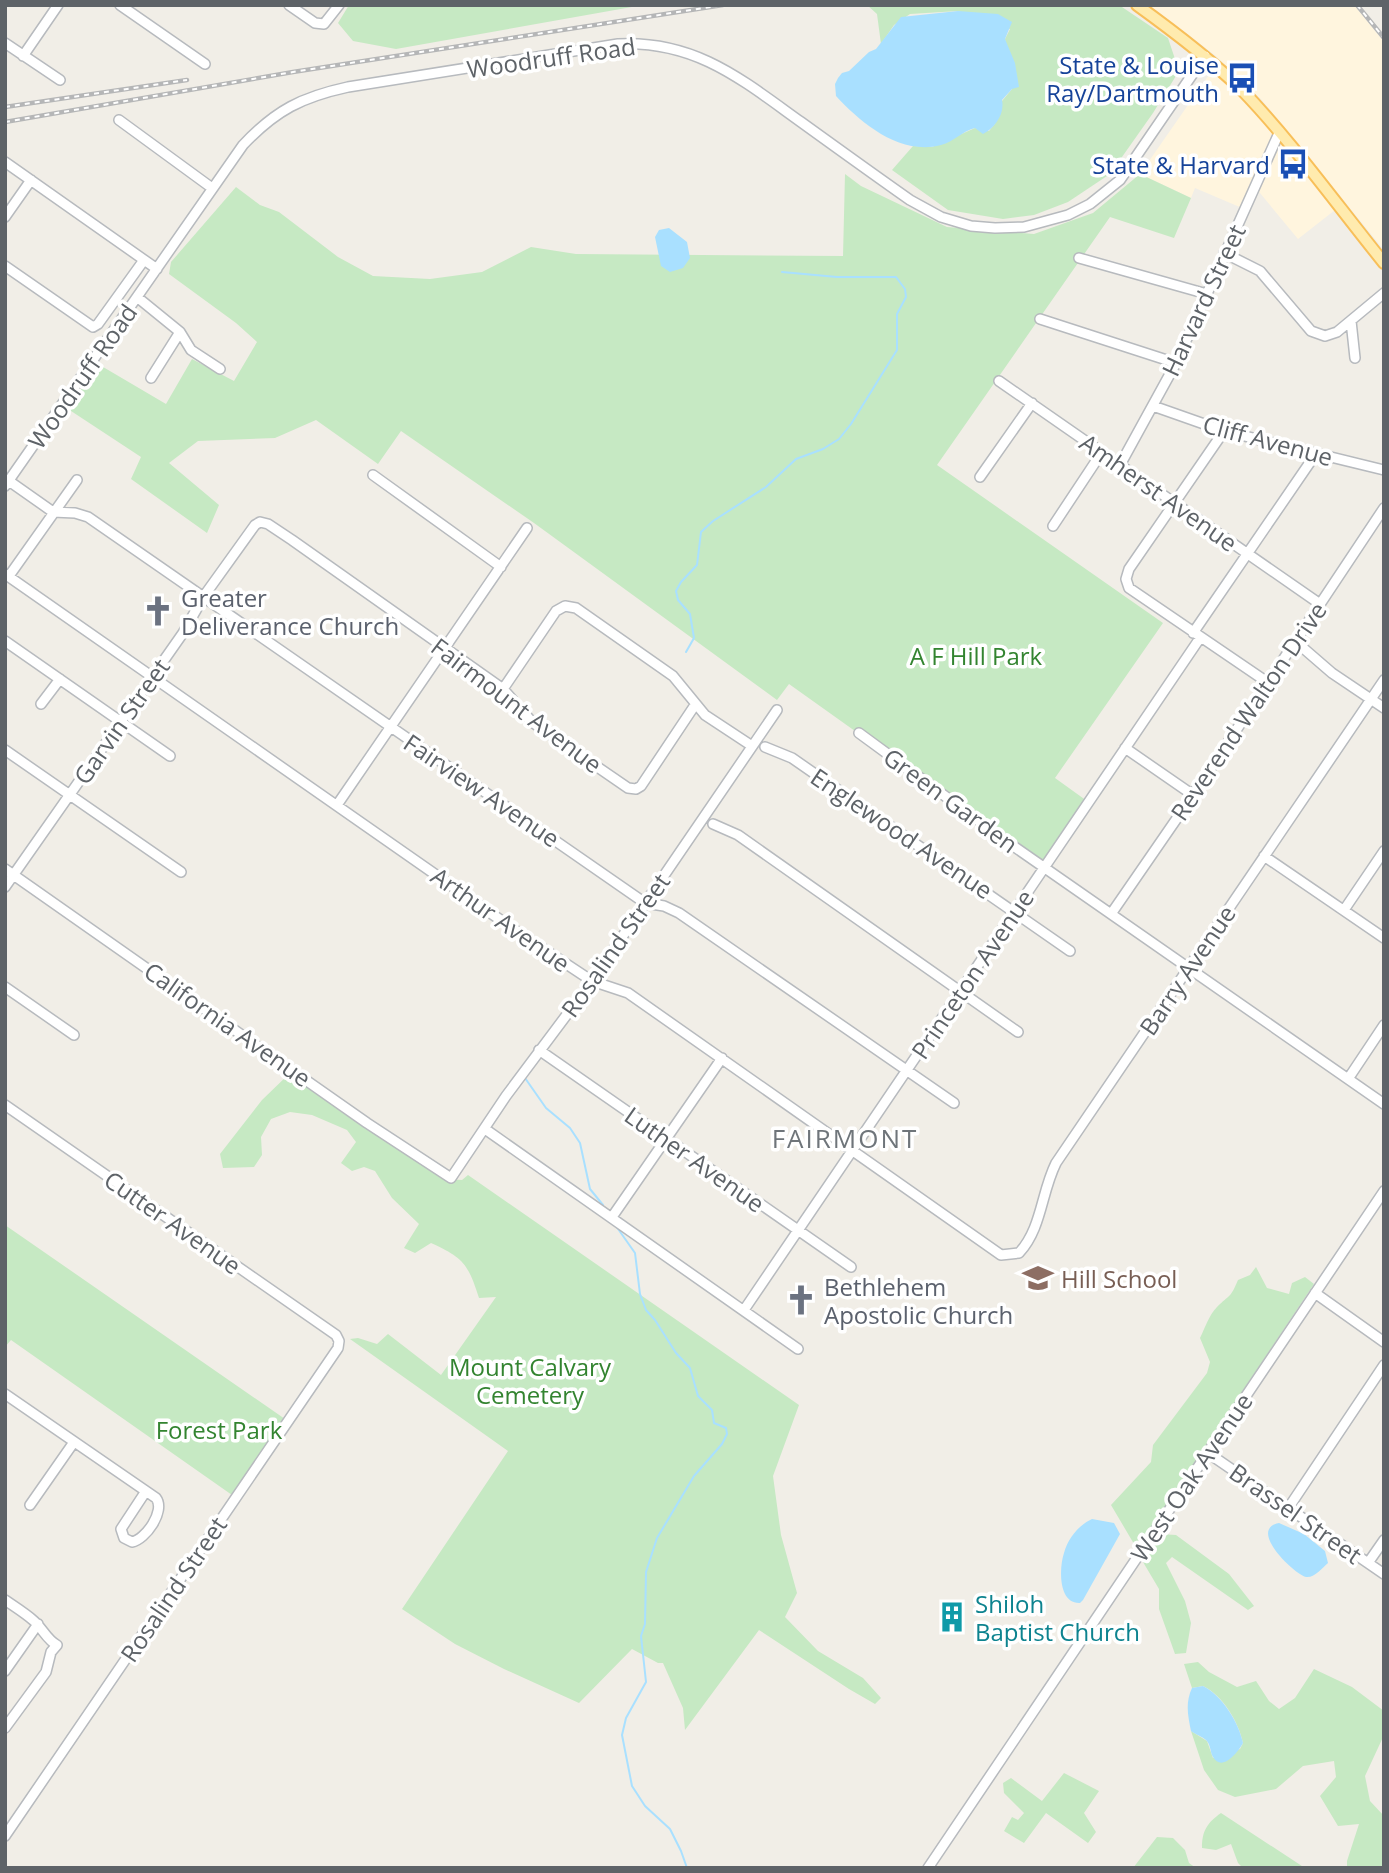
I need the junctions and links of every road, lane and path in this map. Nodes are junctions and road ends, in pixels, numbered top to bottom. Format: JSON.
{"nodes":[{"id":1,"x":58,"y":5,"type":"edge"},
{"id":2,"x":120,"y":5,"type":"edge"},
{"id":3,"x":289,"y":5,"type":"edge"},
{"id":4,"x":339,"y":5,"type":"edge"},
{"id":5,"x":1136,"y":5,"type":"edge"},
{"id":6,"x":5,"y":43,"type":"edge"},
{"id":7,"x":23,"y":56,"type":"junction"},
{"id":8,"x":1205,"y":56,"type":"junction"},
{"id":9,"x":205,"y":64,"type":"dead end"},
{"id":10,"x":60,"y":80,"type":"dead end"},
{"id":11,"x":119,"y":120,"type":"dead end"},
{"id":12,"x":1279,"y":132,"type":"junction"},
{"id":13,"x":5,"y":162,"type":"edge"},
{"id":14,"x":31,"y":180,"type":"junction"},
{"id":15,"x":212,"y":188,"type":"junction"},
{"id":16,"x":5,"y":217,"type":"edge"},
{"id":17,"x":1224,"y":253,"type":"junction"},
{"id":18,"x":1079,"y":258,"type":"dead end"},
{"id":19,"x":144,"y":260,"type":"junction"},
{"id":20,"x":1384,"y":263,"type":"edge"},
{"id":21,"x":5,"y":266,"type":"edge"},
{"id":22,"x":157,"y":269,"type":"junction"},
{"id":23,"x":1384,"y":293,"type":"edge"},
{"id":24,"x":1207,"y":294,"type":"junction"},
{"id":25,"x":137,"y":297,"type":"junction"},
{"id":26,"x":1040,"y":319,"type":"dead end"},
{"id":27,"x":1352,"y":321,"type":"junction"},
{"id":28,"x":180,"y":332,"type":"junction"},
{"id":29,"x":1355,"y":358,"type":"dead end"},
{"id":30,"x":1176,"y":363,"type":"junction"},
{"id":31,"x":220,"y":369,"type":"dead end"},
{"id":32,"x":151,"y":378,"type":"dead end"},
{"id":33,"x":999,"y":381,"type":"dead end"},
{"id":34,"x":1032,"y":403,"type":"junction"},
{"id":35,"x":1153,"y":406,"type":"junction"},
{"id":36,"x":1224,"y":431,"type":"junction"},
{"id":37,"x":1102,"y":452,"type":"junction"},
{"id":38,"x":1315,"y":456,"type":"junction"},
{"id":39,"x":1120,"y":464,"type":"junction"},
{"id":40,"x":1384,"y":470,"type":"edge"},
{"id":41,"x":373,"y":475,"type":"dead end"},
{"id":42,"x":980,"y":477,"type":"dead end"},
{"id":43,"x":8,"y":479,"type":"edge"},
{"id":44,"x":77,"y":480,"type":"dead end"},
{"id":45,"x":1173,"y":503,"type":"junction"},
{"id":46,"x":1384,"y":508,"type":"edge"},
{"id":47,"x":53,"y":512,"type":"junction"},
{"id":48,"x":260,"y":522,"type":"joint"},
{"id":49,"x":1053,"y":526,"type":"dead end"},
{"id":50,"x":527,"y":528,"type":"dead end"},
{"id":51,"x":1247,"y":554,"type":"junction"},
{"id":52,"x":501,"y":567,"type":"junction"},
{"id":53,"x":7,"y":575,"type":"edge"},
{"id":54,"x":204,"y":596,"type":"junction"},
{"id":55,"x":1320,"y":604,"type":"junction"},
{"id":56,"x":1197,"y":636,"type":"junction"},
{"id":57,"x":5,"y":641,"type":"edge"},
{"id":58,"x":1295,"y":641,"type":"junction"},
{"id":59,"x":445,"y":649,"type":"junction"},
{"id":60,"x":153,"y":676,"type":"junction"},
{"id":61,"x":60,"y":679,"type":"junction"},
{"id":62,"x":1384,"y":680,"type":"edge"},
{"id":63,"x":1267,"y":682,"type":"junction"},
{"id":64,"x":503,"y":689,"type":"junction"},
{"id":65,"x":1370,"y":700,"type":"junction"},
{"id":66,"x":41,"y":704,"type":"dead end"},
{"id":67,"x":695,"y":705,"type":"junction"},
{"id":68,"x":1384,"y":708,"type":"edge"},
{"id":69,"x":777,"y":710,"type":"dead end"},
{"id":70,"x":121,"y":722,"type":"junction"},
{"id":71,"x":390,"y":727,"type":"junction"},
{"id":72,"x":859,"y":733,"type":"dead end"},
{"id":73,"x":752,"y":746,"type":"junction"},
{"id":74,"x":765,"y":747,"type":"dead end"},
{"id":75,"x":1125,"y":748,"type":"junction"},
{"id":76,"x":6,"y":752,"type":"edge"},
{"id":77,"x":170,"y":756,"type":"dead end"},
{"id":78,"x":1193,"y":795,"type":"junction"},
{"id":79,"x":70,"y":796,"type":"junction"},
{"id":80,"x":337,"y":805,"type":"junction"},
{"id":81,"x":713,"y":824,"type":"dead end"},
{"id":82,"x":1384,"y":851,"type":"edge"},
{"id":83,"x":1264,"y":856,"type":"junction"},
{"id":84,"x":1043,"y":867,"type":"junction"},
{"id":85,"x":10,"y":872,"type":"edge"},
{"id":86,"x":181,"y":872,"type":"dead end"},
{"id":87,"x":5,"y":887,"type":"edge"},
{"id":88,"x":645,"y":903,"type":"junction"},
{"id":89,"x":1014,"y":910,"type":"junction"},
{"id":90,"x":1344,"y":910,"type":"junction"},
{"id":91,"x":1111,"y":914,"type":"junction"},
{"id":92,"x":1384,"y":938,"type":"edge"},
{"id":93,"x":1070,"y":951,"type":"dead end"},
{"id":94,"x":1189,"y":968,"type":"junction"},
{"id":95,"x":592,"y":981,"type":"junction"},
{"id":96,"x":5,"y":987,"type":"edge"},
{"id":97,"x":960,"y":991,"type":"junction"},
{"id":98,"x":1384,"y":1025,"type":"edge"},
{"id":99,"x":1018,"y":1032,"type":"dead end"},
{"id":100,"x":74,"y":1035,"type":"dead end"},
{"id":101,"x":539,"y":1050,"type":"junction"},
{"id":102,"x":722,"y":1058,"type":"junction"},
{"id":103,"x":906,"y":1071,"type":"junction"},
{"id":104,"x":1348,"y":1079,"type":"junction"},
{"id":105,"x":954,"y":1103,"type":"dead end"},
{"id":106,"x":1384,"y":1104,"type":"edge"},
{"id":107,"x":5,"y":1105,"type":"edge"},
{"id":108,"x":485,"y":1129,"type":"junction"},
{"id":109,"x":666,"y":1139,"type":"junction"},
{"id":110,"x":853,"y":1150,"type":"junction"},
{"id":111,"x":451,"y":1178,"type":"joint"},
{"id":112,"x":1384,"y":1191,"type":"edge"},
{"id":113,"x":612,"y":1217,"type":"junction"},
{"id":114,"x":798,"y":1230,"type":"junction"},
{"id":115,"x":1001,"y":1255,"type":"joint"},
{"id":116,"x":851,"y":1267,"type":"dead end"},
{"id":117,"x":1315,"y":1293,"type":"junction"},
{"id":118,"x":744,"y":1310,"type":"junction"},
{"id":119,"x":339,"y":1341,"type":"joint"},
{"id":120,"x":1384,"y":1342,"type":"edge"},
{"id":121,"x":797,"y":1349,"type":"dead end"},
{"id":122,"x":1384,"y":1365,"type":"edge"},
{"id":123,"x":5,"y":1394,"type":"edge"},
{"id":124,"x":75,"y":1442,"type":"junction"},
{"id":125,"x":1208,"y":1452,"type":"junction"},
{"id":126,"x":146,"y":1491,"type":"junction"},
{"id":127,"x":30,"y":1505,"type":"dead end"},
{"id":128,"x":1289,"y":1507,"type":"junction"},
{"id":129,"x":1384,"y":1540,"type":"edge"},
{"id":130,"x":1368,"y":1563,"type":"junction"},
{"id":131,"x":1384,"y":1574,"type":"edge"},
{"id":132,"x":5,"y":1600,"type":"edge"},
{"id":133,"x":38,"y":1625,"type":"junction"},
{"id":134,"x":5,"y":1671,"type":"edge"},
{"id":135,"x":5,"y":1728,"type":"edge"},
{"id":136,"x":5,"y":1836,"type":"edge"},
{"id":137,"x":928,"y":1868,"type":"edge"}],
"edges":[{"from":1,"to":7,"type":"street"},
{"from":2,"to":9,"type":"street"},
{"from":3,"to":4,"type":"street"},
{"from":5,"to":8,"type":"main road"},
{"from":6,"to":7,"type":"street"},
{"from":7,"to":10,"type":"street"},
{"from":8,"to":12,"type":"main road"},
{"from":8,"to":15,"type":"street","name":"Woodruff Road"},
{"from":11,"to":15,"type":"street"},
{"from":12,"to":17,"type":"street","name":"Harvard Street"},
{"from":12,"to":20,"type":"main road"},
{"from":13,"to":14,"type":"street"},
{"from":14,"to":16,"type":"street"},
{"from":14,"to":19,"type":"street"},
{"from":15,"to":22,"type":"street","name":"Woodruff Road"},
{"from":17,"to":24,"type":"street","name":"Harvard Street"},
{"from":17,"to":27,"type":"street"},
{"from":18,"to":24,"type":"street"},
{"from":19,"to":21,"type":"street","name":"Woodruff Road"},
{"from":19,"to":22,"type":"street"},
{"from":22,"to":25,"type":"street","name":"Woodruff Road"},
{"from":23,"to":27,"type":"street"},
{"from":24,"to":30,"type":"street","name":"Harvard Street"},
{"from":25,"to":28,"type":"street"},
{"from":25,"to":43,"type":"street","name":"Woodruff Road"},
{"from":26,"to":30,"type":"street"},
{"from":27,"to":29,"type":"street"},
{"from":28,"to":31,"type":"street"},
{"from":28,"to":32,"type":"street"},
{"from":30,"to":35,"type":"street","name":"Harvard Street"},
{"from":33,"to":34,"type":"street","name":"Amherst Avenue"},
{"from":34,"to":37,"type":"street","name":"Amherst Avenue"},
{"from":34,"to":42,"type":"street"},
{"from":35,"to":36,"type":"street","name":"Cliff Avenue"},
{"from":35,"to":39,"type":"street","name":"Harvard Street"},
{"from":36,"to":38,"type":"street","name":"Cliff Avenue"},
{"from":36,"to":45,"type":"street"},
{"from":37,"to":39,"type":"street","name":"Amherst Avenue"},
{"from":37,"to":49,"type":"street"},
{"from":38,"to":40,"type":"street","name":"Cliff Avenue"},
{"from":38,"to":51,"type":"street","name":"Princeton Avenue"},
{"from":39,"to":45,"type":"street","name":"Amherst Avenue"},
{"from":41,"to":52,"type":"street"},
{"from":43,"to":47,"type":"street","name":"Fairview Avenue"},
{"from":44,"to":47,"type":"street"},
{"from":45,"to":51,"type":"street","name":"Amherst Avenue"},
{"from":45,"to":56,"type":"street"},
{"from":46,"to":55,"type":"street","name":"Reverend Walton Drive"},
{"from":47,"to":53,"type":"street"},
{"from":47,"to":54,"type":"street","name":"Fairview Avenue"},
{"from":48,"to":54,"type":"street","name":"Garvin Street"},
{"from":48,"to":59,"type":"street","name":"Fairmount Avenue"},
{"from":50,"to":52,"type":"street"},
{"from":51,"to":55,"type":"street","name":"Amherst Avenue"},
{"from":51,"to":56,"type":"street","name":"Princeton Avenue"},
{"from":52,"to":59,"type":"street"},
{"from":53,"to":60,"type":"street","name":"Arthur Avenue"},
{"from":54,"to":60,"type":"street","name":"Garvin Street"},
{"from":54,"to":71,"type":"street","name":"Fairview Avenue"},
{"from":55,"to":58,"type":"street","name":"Reverend Walton Drive"},
{"from":56,"to":63,"type":"street"},
{"from":56,"to":75,"type":"street","name":"Princeton Avenue"},
{"from":57,"to":61,"type":"street"},
{"from":58,"to":63,"type":"street","name":"Reverend Walton Drive"},
{"from":58,"to":65,"type":"street"},
{"from":59,"to":64,"type":"street","name":"Fairmount Avenue"},
{"from":59,"to":71,"type":"street"},
{"from":60,"to":70,"type":"street","name":"Garvin Street"},
{"from":60,"to":80,"type":"street","name":"Arthur Avenue"},
{"from":61,"to":66,"type":"street"},
{"from":61,"to":70,"type":"street"},
{"from":62,"to":65,"type":"street","name":"Barry Avenue"},
{"from":63,"to":78,"type":"street","name":"Reverend Walton Drive"},
{"from":64,"to":67,"type":"street"},
{"from":64,"to":67,"type":"street","name":"Fairmount Avenue"},
{"from":65,"to":68,"type":"street"},
{"from":65,"to":83,"type":"street","name":"Barry Avenue"},
{"from":67,"to":73,"type":"street"},
{"from":69,"to":73,"type":"street","name":"Rosalind Street"},
{"from":70,"to":77,"type":"street"},
{"from":70,"to":79,"type":"street","name":"Garvin Street"},
{"from":71,"to":80,"type":"street"},
{"from":71,"to":88,"type":"street","name":"Fairview Avenue"},
{"from":72,"to":84,"type":"street","name":"Green Garden"},
{"from":73,"to":88,"type":"street","name":"Rosalind Street"},
{"from":74,"to":89,"type":"street","name":"Englewood Avenue"},
{"from":75,"to":78,"type":"street"},
{"from":75,"to":84,"type":"street","name":"Princeton Avenue"},
{"from":76,"to":79,"type":"street"},
{"from":78,"to":91,"type":"street","name":"Reverend Walton Drive"},
{"from":79,"to":85,"type":"street","name":"Garvin Street"},
{"from":79,"to":86,"type":"street"},
{"from":80,"to":95,"type":"street","name":"Arthur Avenue"},
{"from":81,"to":97,"type":"street"},
{"from":82,"to":90,"type":"street"},
{"from":83,"to":90,"type":"street"},
{"from":83,"to":94,"type":"street","name":"Barry Avenue"},
{"from":84,"to":89,"type":"street","name":"Princeton Avenue"},
{"from":84,"to":91,"type":"street","name":"Green Garden"},
{"from":85,"to":87,"type":"street","name":"Garvin Street"},
{"from":85,"to":111,"type":"street","name":"California Avenue"},
{"from":88,"to":95,"type":"street","name":"Rosalind Street"},
{"from":88,"to":103,"type":"street","name":"Fairview Avenue"},
{"from":89,"to":93,"type":"street","name":"Englewood Avenue"},
{"from":89,"to":97,"type":"street","name":"Princeton Avenue"},
{"from":90,"to":92,"type":"street"},
{"from":91,"to":94,"type":"street","name":"Green Garden"},
{"from":94,"to":104,"type":"street","name":"Green Garden"},
{"from":94,"to":115,"type":"street","name":"Barry Avenue"},
{"from":95,"to":101,"type":"street","name":"Rosalind Street"},
{"from":95,"to":102,"type":"street","name":"Arthur Avenue"},
{"from":96,"to":100,"type":"street"},
{"from":97,"to":99,"type":"street"},
{"from":97,"to":103,"type":"street","name":"Princeton Avenue"},
{"from":98,"to":104,"type":"street"},
{"from":101,"to":108,"type":"street","name":"Rosalind Street"},
{"from":101,"to":109,"type":"street","name":"Luther Avenue"},
{"from":102,"to":109,"type":"street"},
{"from":102,"to":110,"type":"street","name":"Arthur Avenue"},
{"from":103,"to":105,"type":"street","name":"Fairview Avenue"},
{"from":103,"to":110,"type":"street","name":"Princeton Avenue"},
{"from":104,"to":106,"type":"street","name":"Green Garden"},
{"from":107,"to":119,"type":"street","name":"Cutter Avenue"},
{"from":108,"to":111,"type":"street","name":"Rosalind Street"},
{"from":108,"to":113,"type":"street"},
{"from":109,"to":113,"type":"street"},
{"from":109,"to":114,"type":"street","name":"Luther Avenue"},
{"from":110,"to":114,"type":"street","name":"Princeton Avenue"},
{"from":110,"to":115,"type":"street","name":"Arthur Avenue"},
{"from":112,"to":117,"type":"street","name":"West Oak Avenue"},
{"from":113,"to":118,"type":"street"},
{"from":114,"to":116,"type":"street","name":"Luther Avenue"},
{"from":114,"to":118,"type":"street","name":"Princeton Avenue"},
{"from":117,"to":120,"type":"street"},
{"from":117,"to":125,"type":"street","name":"West Oak Avenue"},
{"from":118,"to":121,"type":"street"},
{"from":119,"to":136,"type":"street","name":"Rosalind Street"},
{"from":122,"to":128,"type":"street"},
{"from":123,"to":124,"type":"street"},
{"from":124,"to":126,"type":"street"},
{"from":124,"to":127,"type":"street"},
{"from":125,"to":128,"type":"street","name":"Brassel Street"},
{"from":125,"to":137,"type":"street","name":"West Oak Avenue"},
{"from":126,"to":126,"type":"street"},
{"from":128,"to":130,"type":"street","name":"Brassel Street"},
{"from":129,"to":130,"type":"street"},
{"from":130,"to":131,"type":"street","name":"Brassel Street"},
{"from":132,"to":133,"type":"street"},
{"from":133,"to":134,"type":"street"},
{"from":133,"to":135,"type":"street"}]}
